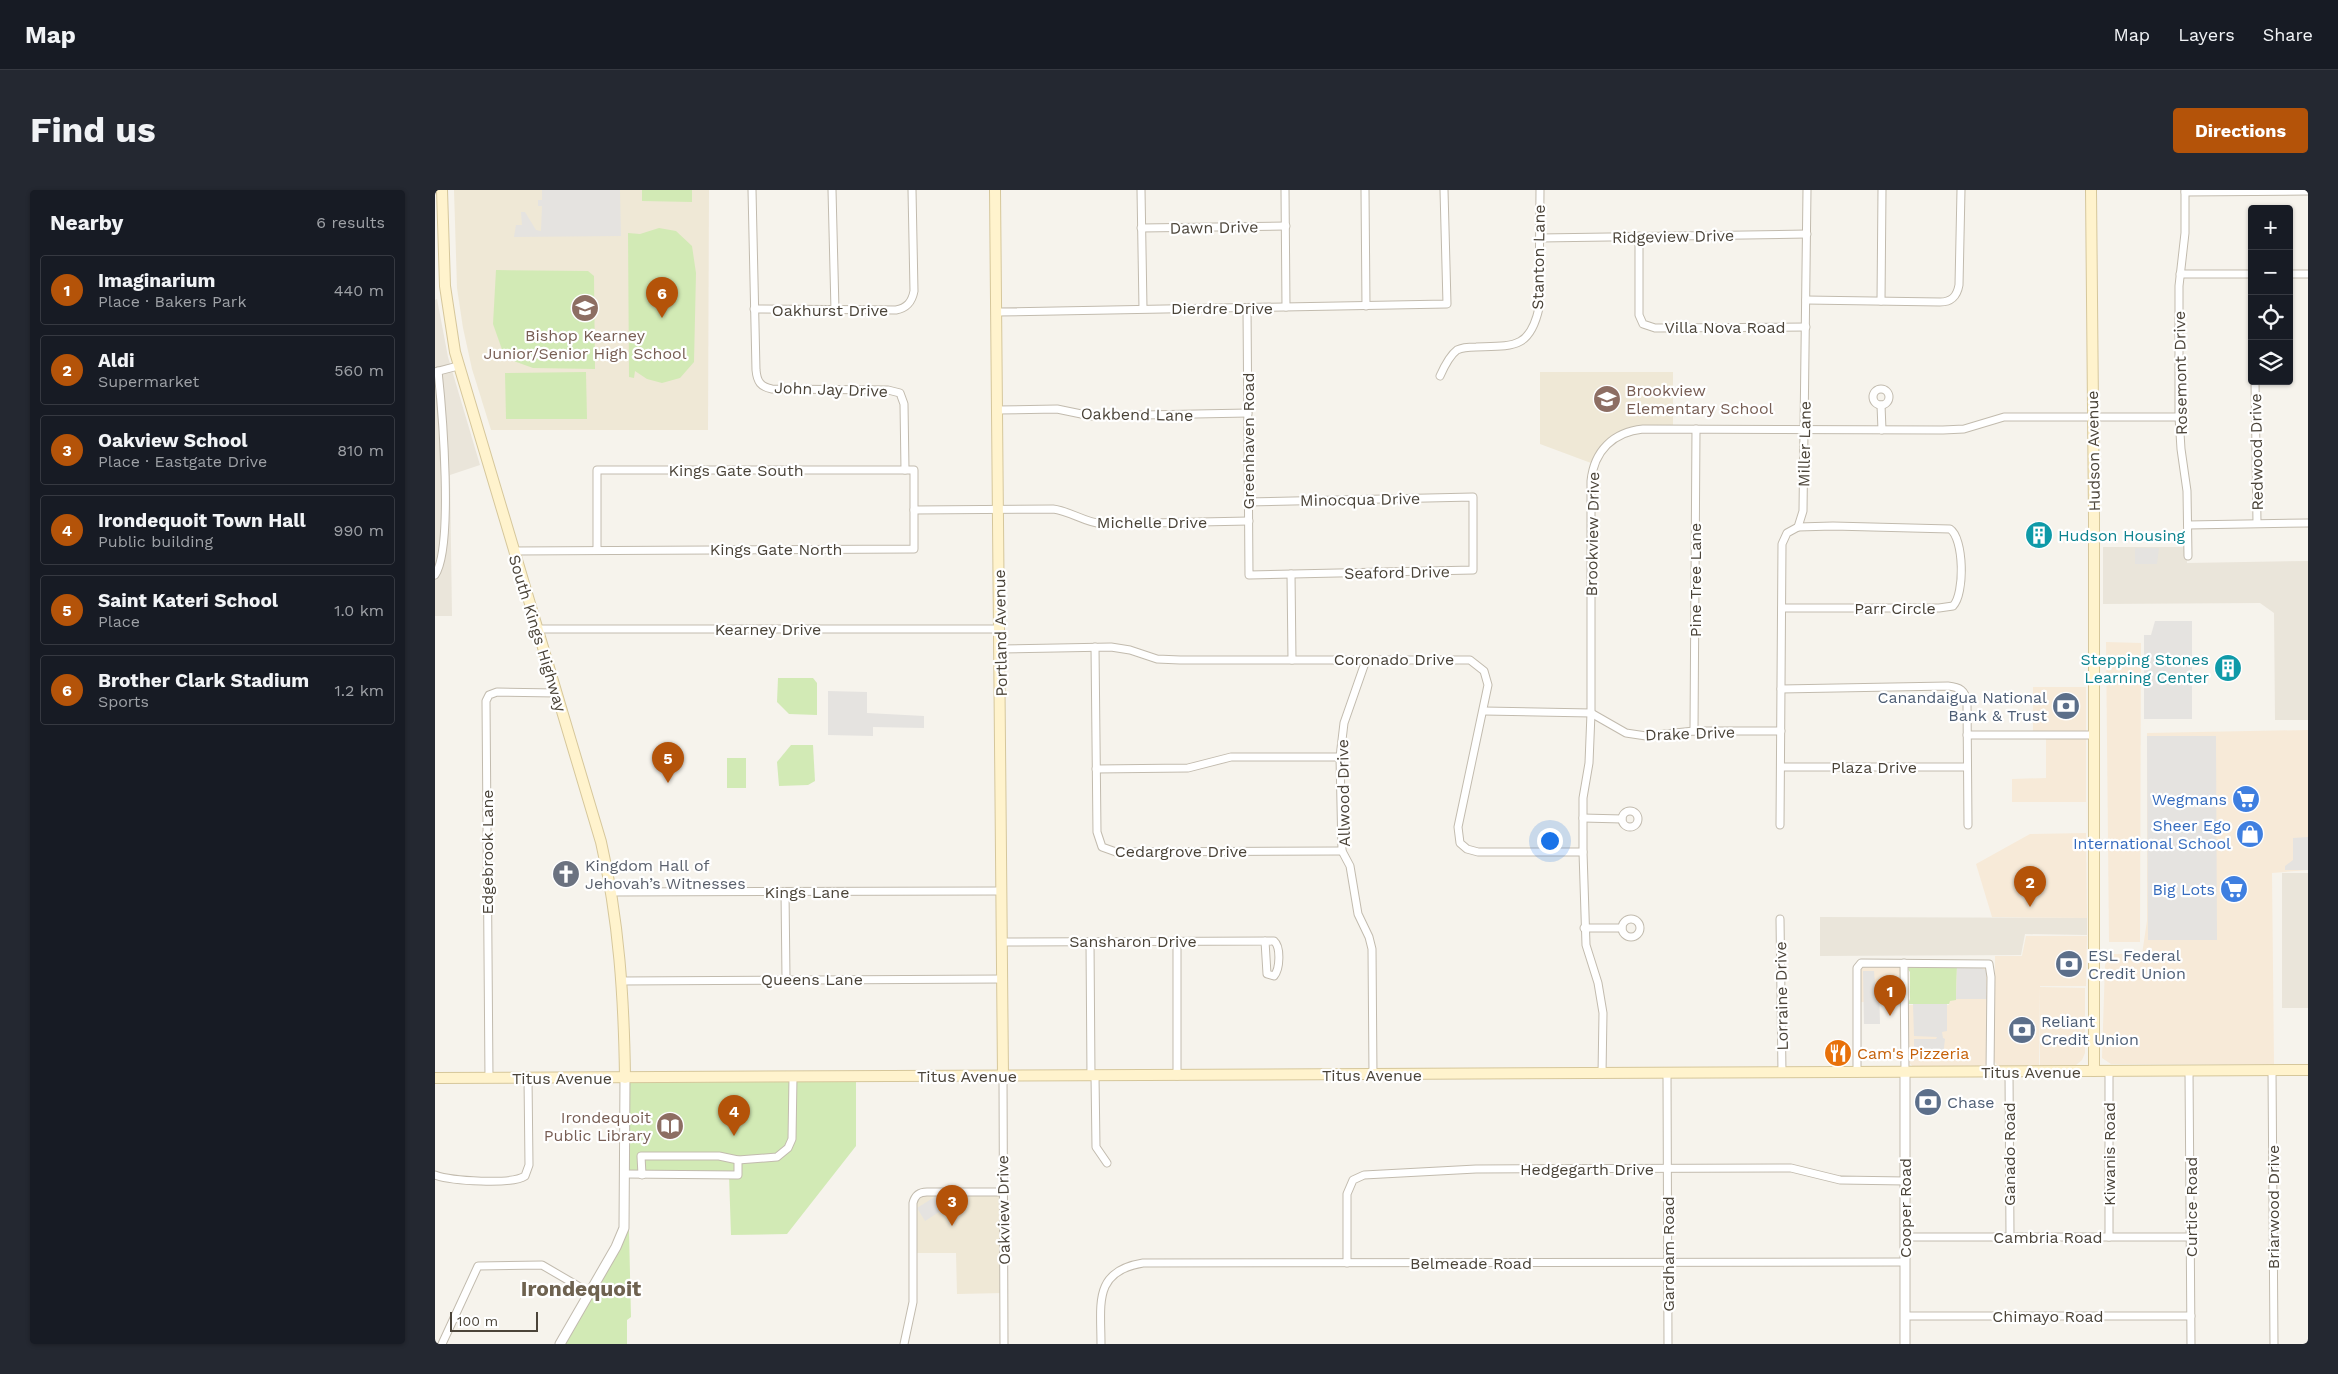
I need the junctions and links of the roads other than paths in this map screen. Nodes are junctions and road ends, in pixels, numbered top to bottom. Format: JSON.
{"nodes":[{"id":1,"x":442,"y":190,"type":"edge"},
{"id":2,"x":752,"y":190,"type":"edge"},
{"id":3,"x":832,"y":190,"type":"edge"},
{"id":4,"x":912,"y":190,"type":"edge"},
{"id":5,"x":995,"y":190,"type":"edge"},
{"id":6,"x":1141,"y":190,"type":"edge"},
{"id":7,"x":1285,"y":190,"type":"edge"},
{"id":8,"x":1365,"y":190,"type":"edge"},
{"id":9,"x":1444,"y":190,"type":"edge"},
{"id":10,"x":1540,"y":190,"type":"edge"},
{"id":11,"x":1807,"y":190,"type":"edge"},
{"id":12,"x":1882,"y":190,"type":"edge"},
{"id":13,"x":1961,"y":190,"type":"edge"},
{"id":14,"x":2091,"y":190,"type":"edge"},
{"id":15,"x":2185,"y":191,"type":"edge"},
{"id":16,"x":2308,"y":192,"type":"edge"},
{"id":17,"x":1286,"y":226,"type":"junction"},
{"id":18,"x":1141,"y":228,"type":"junction"},
{"id":19,"x":1807,"y":234,"type":"junction"},
{"id":20,"x":1639,"y":236,"type":"junction"},
{"id":21,"x":1539,"y":238,"type":"junction"},
{"id":22,"x":2180,"y":274,"type":"junction"},
{"id":23,"x":2248,"y":274,"type":"edge"},
{"id":24,"x":2293,"y":274,"type":"edge"},
{"id":25,"x":2308,"y":274,"type":"edge"},
{"id":26,"x":1806,"y":300,"type":"junction"},
{"id":27,"x":1881,"y":300,"type":"junction"},
{"id":28,"x":1367,"y":306,"type":"junction"},
{"id":29,"x":1287,"y":307,"type":"junction"},
{"id":30,"x":1143,"y":308,"type":"junction"},
{"id":31,"x":1247,"y":308,"type":"junction"},
{"id":32,"x":754,"y":310,"type":"junction"},
{"id":33,"x":835,"y":310,"type":"junction"},
{"id":34,"x":997,"y":312,"type":"junction"},
{"id":35,"x":1806,"y":327,"type":"junction"},
{"id":36,"x":459,"y":366,"type":"junction"},
{"id":37,"x":436,"y":372,"type":"edge"},
{"id":38,"x":1440,"y":376,"type":"dead end"},
{"id":39,"x":2255,"y":385,"type":"edge"},
{"id":40,"x":1881,"y":405,"type":"dead end"},
{"id":41,"x":997,"y":410,"type":"junction"},
{"id":42,"x":1248,"y":413,"type":"junction"},
{"id":43,"x":2179,"y":417,"type":"junction"},
{"id":44,"x":2093,"y":418,"type":"junction"},
{"id":45,"x":1696,"y":429,"type":"junction"},
{"id":46,"x":1804,"y":430,"type":"junction"},
{"id":47,"x":1883,"y":430,"type":"junction"},
{"id":48,"x":435,"y":468,"type":"edge"},
{"id":49,"x":444,"y":468,"type":"junction"},
{"id":50,"x":905,"y":470,"type":"junction"},
{"id":51,"x":1473,"y":497,"type":"joint"},
{"id":52,"x":1248,"y":502,"type":"junction"},
{"id":53,"x":914,"y":510,"type":"junction"},
{"id":54,"x":998,"y":511,"type":"junction"},
{"id":55,"x":1249,"y":521,"type":"junction"},
{"id":56,"x":2257,"y":523,"type":"junction"},
{"id":57,"x":2308,"y":523,"type":"edge"},
{"id":58,"x":2188,"y":525,"type":"junction"},
{"id":59,"x":1799,"y":527,"type":"junction"},
{"id":60,"x":597,"y":550,"type":"junction"},
{"id":61,"x":514,"y":551,"type":"junction"},
{"id":62,"x":2188,"y":556,"type":"dead end"},
{"id":63,"x":435,"y":574,"type":"edge"},
{"id":64,"x":1291,"y":574,"type":"junction"},
{"id":65,"x":1249,"y":575,"type":"joint"},
{"id":66,"x":1782,"y":608,"type":"junction"},
{"id":67,"x":1000,"y":629,"type":"junction"},
{"id":68,"x":537,"y":630,"type":"junction"},
{"id":69,"x":1095,"y":647,"type":"junction"},
{"id":70,"x":1000,"y":649,"type":"junction"},
{"id":71,"x":1292,"y":660,"type":"junction"},
{"id":72,"x":1366,"y":660,"type":"junction"},
{"id":73,"x":1781,"y":689,"type":"junction"},
{"id":74,"x":556,"y":693,"type":"junction"},
{"id":75,"x":1484,"y":711,"type":"junction"},
{"id":76,"x":1591,"y":713,"type":"junction"},
{"id":77,"x":1694,"y":731,"type":"junction"},
{"id":78,"x":1781,"y":731,"type":"junction"},
{"id":79,"x":1967,"y":735,"type":"junction"},
{"id":80,"x":2094,"y":735,"type":"junction"},
{"id":81,"x":1340,"y":757,"type":"junction"},
{"id":82,"x":1781,"y":767,"type":"junction"},
{"id":83,"x":1967,"y":767,"type":"junction"},
{"id":84,"x":1096,"y":769,"type":"junction"},
{"id":85,"x":1583,"y":818,"type":"junction"},
{"id":86,"x":1622,"y":819,"type":"dead end"},
{"id":87,"x":1780,"y":825,"type":"dead end"},
{"id":88,"x":1968,"y":825,"type":"dead end"},
{"id":89,"x":1342,"y":851,"type":"junction"},
{"id":90,"x":1583,"y":852,"type":"junction"},
{"id":91,"x":1002,"y":891,"type":"junction"},
{"id":92,"x":612,"y":892,"type":"junction"},
{"id":93,"x":785,"y":892,"type":"junction"},
{"id":94,"x":1780,"y":919,"type":"dead end"},
{"id":95,"x":1584,"y":928,"type":"junction"},
{"id":96,"x":1622,"y":928,"type":"dead end"},
{"id":97,"x":1177,"y":941,"type":"junction"},
{"id":98,"x":1265,"y":941,"type":"junction"},
{"id":99,"x":1002,"y":942,"type":"junction"},
{"id":100,"x":1090,"y":942,"type":"junction"},
{"id":101,"x":1905,"y":963,"type":"junction"},
{"id":102,"x":786,"y":978,"type":"junction"},
{"id":103,"x":1003,"y":979,"type":"junction"},
{"id":104,"x":622,"y":981,"type":"junction"},
{"id":105,"x":2272,"y":1070,"type":"junction"},
{"id":106,"x":2308,"y":1070,"type":"edge"},
{"id":107,"x":2093,"y":1071,"type":"junction"},
{"id":108,"x":2109,"y":1071,"type":"junction"},
{"id":109,"x":2189,"y":1071,"type":"junction"},
{"id":110,"x":1990,"y":1072,"type":"junction"},
{"id":111,"x":2009,"y":1072,"type":"junction"},
{"id":112,"x":1782,"y":1073,"type":"junction"},
{"id":113,"x":1857,"y":1073,"type":"junction"},
{"id":114,"x":1905,"y":1073,"type":"junction"},
{"id":115,"x":1602,"y":1074,"type":"junction"},
{"id":116,"x":1667,"y":1074,"type":"junction"},
{"id":117,"x":1373,"y":1075,"type":"junction"},
{"id":118,"x":1003,"y":1076,"type":"junction"},
{"id":119,"x":1093,"y":1076,"type":"junction"},
{"id":120,"x":1177,"y":1076,"type":"junction"},
{"id":121,"x":793,"y":1077,"type":"junction"},
{"id":122,"x":435,"y":1078,"type":"edge"},
{"id":123,"x":489,"y":1078,"type":"junction"},
{"id":124,"x":528,"y":1078,"type":"junction"},
{"id":125,"x":625,"y":1078,"type":"junction"},
{"id":126,"x":738,"y":1160,"type":"junction"},
{"id":127,"x":1107,"y":1163,"type":"dead end"},
{"id":128,"x":1668,"y":1169,"type":"junction"},
{"id":129,"x":625,"y":1174,"type":"junction"},
{"id":130,"x":642,"y":1174,"type":"junction"},
{"id":131,"x":435,"y":1175,"type":"edge"},
{"id":132,"x":1905,"y":1181,"type":"junction"},
{"id":133,"x":1002,"y":1192,"type":"junction"},
{"id":134,"x":1905,"y":1237,"type":"junction"},
{"id":135,"x":2010,"y":1237,"type":"junction"},
{"id":136,"x":2109,"y":1237,"type":"junction"},
{"id":137,"x":2191,"y":1237,"type":"junction"},
{"id":138,"x":1668,"y":1262,"type":"junction"},
{"id":139,"x":1905,"y":1262,"type":"junction"},
{"id":140,"x":1347,"y":1263,"type":"junction"},
{"id":141,"x":590,"y":1293,"type":"junction"},
{"id":142,"x":1905,"y":1316,"type":"junction"},
{"id":143,"x":2191,"y":1316,"type":"junction"},
{"id":144,"x":442,"y":1344,"type":"edge"},
{"id":145,"x":560,"y":1344,"type":"edge"},
{"id":146,"x":904,"y":1344,"type":"edge"},
{"id":147,"x":1003,"y":1344,"type":"edge"},
{"id":148,"x":1101,"y":1344,"type":"edge"},
{"id":149,"x":1668,"y":1344,"type":"edge"},
{"id":150,"x":1905,"y":1344,"type":"edge"},
{"id":151,"x":2191,"y":1344,"type":"edge"},
{"id":152,"x":2274,"y":1344,"type":"edge"}],
"edges":[{"from":1,"to":36,"type":"main road","name":"South Kings Highway"},
{"from":2,"to":32,"type":"street","name":"John Jay Drive"},
{"from":3,"to":33,"type":"street"},
{"from":4,"to":33,"type":"street","name":"Oakhurst Drive"},
{"from":5,"to":34,"type":"main road","name":"Portland Avenue"},
{"from":6,"to":18,"type":"street"},
{"from":7,"to":17,"type":"street"},
{"from":8,"to":28,"type":"street"},
{"from":9,"to":28,"type":"street","name":"Dierdre Drive"},
{"from":10,"to":21,"type":"street","name":"Stanton Lane"},
{"from":11,"to":19,"type":"street","name":"Miller Lane"},
{"from":12,"to":27,"type":"street"},
{"from":13,"to":27,"type":"street"},
{"from":14,"to":44,"type":"main road","name":"Hudson Avenue"},
{"from":15,"to":16,"type":"street"},
{"from":15,"to":22,"type":"street","name":"Rosemont Drive"},
{"from":17,"to":18,"type":"street","name":"Dawn Drive"},
{"from":17,"to":29,"type":"street"},
{"from":18,"to":30,"type":"street"},
{"from":19,"to":20,"type":"street","name":"Ridgeview Drive"},
{"from":19,"to":26,"type":"street","name":"Miller Lane"},
{"from":20,"to":21,"type":"street","name":"Ridgeview Drive"},
{"from":20,"to":35,"type":"street","name":"Villa Nova Road"},
{"from":21,"to":38,"type":"street","name":"Stanton Lane"},
{"from":22,"to":23,"type":"street"},
{"from":22,"to":43,"type":"street","name":"Rosemont Drive"},
{"from":24,"to":25,"type":"street"},
{"from":26,"to":27,"type":"street"},
{"from":26,"to":35,"type":"street","name":"Miller Lane"},
{"from":28,"to":29,"type":"street","name":"Dierdre Drive"},
{"from":29,"to":31,"type":"street","name":"Dierdre Drive"},
{"from":30,"to":31,"type":"street","name":"Dierdre Drive"},
{"from":30,"to":34,"type":"street","name":"Dierdre Drive"},
{"from":31,"to":42,"type":"street","name":"Greenhaven Road"},
{"from":32,"to":33,"type":"street","name":"Oakhurst Drive"},
{"from":32,"to":50,"type":"street","name":"John Jay Drive"},
{"from":34,"to":41,"type":"main road","name":"Portland Avenue"},
{"from":35,"to":46,"type":"street","name":"Miller Lane"},
{"from":36,"to":37,"type":"street"},
{"from":36,"to":61,"type":"main road","name":"South Kings Highway"},
{"from":37,"to":49,"type":"street"},
{"from":39,"to":56,"type":"street","name":"Redwood Drive"},
{"from":40,"to":47,"type":"street"},
{"from":41,"to":42,"type":"street","name":"Oakbend Lane"},
{"from":41,"to":54,"type":"main road","name":"Portland Avenue"},
{"from":42,"to":52,"type":"street","name":"Greenhaven Road"},
{"from":43,"to":44,"type":"street","name":"Brookview Drive"},
{"from":43,"to":58,"type":"street","name":"Rosemont Drive"},
{"from":44,"to":47,"type":"street","name":"Brookview Drive"},
{"from":44,"to":80,"type":"main road","name":"Hudson Avenue"},
{"from":45,"to":46,"type":"street","name":"Brookview Drive"},
{"from":45,"to":76,"type":"street","name":"Brookview Drive"},
{"from":45,"to":77,"type":"street","name":"Pine Tree Lane"},
{"from":46,"to":47,"type":"street","name":"Brookview Drive"},
{"from":46,"to":59,"type":"street","name":"Miller Lane"},
{"from":48,"to":49,"type":"street"},
{"from":49,"to":63,"type":"street"},
{"from":50,"to":53,"type":"street"},
{"from":50,"to":60,"type":"street","name":"Kings Gate South"},
{"from":51,"to":52,"type":"street","name":"Minocqua Drive"},
{"from":51,"to":64,"type":"street","name":"Seaford Drive"},
{"from":52,"to":55,"type":"street","name":"Greenhaven Road"},
{"from":53,"to":54,"type":"street"},
{"from":53,"to":60,"type":"street","name":"Kings Gate North"},
{"from":54,"to":55,"type":"street","name":"Michelle Drive"},
{"from":54,"to":67,"type":"main road","name":"Portland Avenue"},
{"from":55,"to":65,"type":"street","name":"Greenhaven Road"},
{"from":56,"to":57,"type":"street"},
{"from":56,"to":58,"type":"street"},
{"from":58,"to":62,"type":"street","name":"Rosemont Drive"},
{"from":59,"to":66,"type":"street"},
{"from":59,"to":66,"type":"street","name":"Parr Circle"},
{"from":60,"to":61,"type":"street","name":"Kings Gate North"},
{"from":61,"to":68,"type":"main road","name":"South Kings Highway"},
{"from":64,"to":65,"type":"street","name":"Seaford Drive"},
{"from":64,"to":71,"type":"street"},
{"from":66,"to":73,"type":"street"},
{"from":67,"to":68,"type":"street","name":"Kearney Drive"},
{"from":67,"to":70,"type":"main road","name":"Portland Avenue"},
{"from":68,"to":74,"type":"main road","name":"South Kings Highway"},
{"from":69,"to":70,"type":"street","name":"Coronado Drive"},
{"from":69,"to":71,"type":"street","name":"Coronado Drive"},
{"from":69,"to":84,"type":"street","name":"Cedargrove Drive"},
{"from":70,"to":91,"type":"main road","name":"Portland Avenue"},
{"from":71,"to":72,"type":"street","name":"Coronado Drive"},
{"from":72,"to":75,"type":"street","name":"Coronado Drive"},
{"from":72,"to":81,"type":"street","name":"Allwood Drive"},
{"from":73,"to":78,"type":"street"},
{"from":73,"to":79,"type":"street"},
{"from":74,"to":92,"type":"main road","name":"South Kings Highway"},
{"from":74,"to":123,"type":"street","name":"Edgebrook Lane"},
{"from":75,"to":76,"type":"street","name":"Drake Drive"},
{"from":75,"to":90,"type":"street","name":"Coronado Drive"},
{"from":76,"to":77,"type":"street","name":"Drake Drive"},
{"from":76,"to":85,"type":"street","name":"Brookview Drive"},
{"from":77,"to":78,"type":"street","name":"Drake Drive"},
{"from":78,"to":82,"type":"street"},
{"from":79,"to":80,"type":"street"},
{"from":79,"to":83,"type":"street"},
{"from":80,"to":107,"type":"main road","name":"Hudson Avenue"},
{"from":81,"to":84,"type":"street"},
{"from":81,"to":89,"type":"street","name":"Allwood Drive"},
{"from":82,"to":83,"type":"street","name":"Plaza Drive"},
{"from":82,"to":87,"type":"street"},
{"from":83,"to":88,"type":"street"},
{"from":84,"to":89,"type":"street","name":"Cedargrove Drive"},
{"from":85,"to":86,"type":"street"},
{"from":85,"to":90,"type":"street","name":"Brookview Drive"},
{"from":89,"to":117,"type":"street","name":"Allwood Drive"},
{"from":90,"to":95,"type":"street","name":"Brookview Drive"},
{"from":91,"to":93,"type":"street","name":"Kings Lane"},
{"from":91,"to":99,"type":"main road","name":"Portland Avenue"},
{"from":92,"to":93,"type":"street","name":"Kings Lane"},
{"from":92,"to":104,"type":"main road","name":"South Kings Highway"},
{"from":93,"to":102,"type":"street"},
{"from":94,"to":112,"type":"street","name":"Lorraine Drive"},
{"from":95,"to":96,"type":"street"},
{"from":95,"to":115,"type":"street","name":"Brookview Drive"},
{"from":97,"to":98,"type":"street","name":"Sansharon Drive"},
{"from":97,"to":100,"type":"street","name":"Sansharon Drive"},
{"from":97,"to":120,"type":"street"},
{"from":98,"to":98,"type":"street"},
{"from":99,"to":100,"type":"street","name":"Sansharon Drive"},
{"from":99,"to":103,"type":"main road","name":"Portland Avenue"},
{"from":100,"to":119,"type":"street"},
{"from":101,"to":110,"type":"street"},
{"from":101,"to":113,"type":"street"},
{"from":101,"to":114,"type":"street"},
{"from":102,"to":103,"type":"street","name":"Queens Lane"},
{"from":102,"to":104,"type":"street","name":"Queens Lane"},
{"from":103,"to":118,"type":"main road","name":"Portland Avenue"},
{"from":104,"to":125,"type":"main road","name":"South Kings Highway"},
{"from":105,"to":106,"type":"main road","name":"Titus Avenue"},
{"from":105,"to":109,"type":"main road","name":"Titus Avenue"},
{"from":105,"to":152,"type":"street","name":"Briarwood Drive"},
{"from":107,"to":108,"type":"main road","name":"Titus Avenue"},
{"from":107,"to":111,"type":"main road","name":"Titus Avenue"},
{"from":108,"to":109,"type":"main road","name":"Titus Avenue"},
{"from":108,"to":136,"type":"street","name":"Kiwanis Road"},
{"from":109,"to":137,"type":"street","name":"Curtice Road"},
{"from":110,"to":111,"type":"main road","name":"Titus Avenue"},
{"from":110,"to":114,"type":"main road","name":"Titus Avenue"},
{"from":111,"to":135,"type":"street","name":"Ganado Road"},
{"from":112,"to":113,"type":"main road","name":"Titus Avenue"},
{"from":112,"to":116,"type":"main road","name":"Titus Avenue"},
{"from":113,"to":114,"type":"main road","name":"Titus Avenue"},
{"from":114,"to":132,"type":"street","name":"Cooper Road"},
{"from":115,"to":116,"type":"main road","name":"Titus Avenue"},
{"from":115,"to":117,"type":"main road","name":"Titus Avenue"},
{"from":116,"to":128,"type":"street","name":"Gardham Road"},
{"from":117,"to":120,"type":"main road","name":"Titus Avenue"},
{"from":118,"to":119,"type":"main road","name":"Titus Avenue"},
{"from":118,"to":121,"type":"main road","name":"Titus Avenue"},
{"from":118,"to":133,"type":"street","name":"Oakview Drive"},
{"from":119,"to":120,"type":"main road","name":"Titus Avenue"},
{"from":119,"to":127,"type":"street"},
{"from":121,"to":125,"type":"main road","name":"Titus Avenue"},
{"from":121,"to":126,"type":"street"},
{"from":122,"to":123,"type":"main road","name":"Titus Avenue"},
{"from":123,"to":124,"type":"main road","name":"Titus Avenue"},
{"from":124,"to":125,"type":"main road","name":"Titus Avenue"},
{"from":124,"to":131,"type":"street"},
{"from":125,"to":129,"type":"street"},
{"from":126,"to":130,"type":"street"},
{"from":126,"to":130,"type":"street"},
{"from":128,"to":132,"type":"street","name":"Hedgegarth Drive"},
{"from":128,"to":138,"type":"street","name":"Gardham Road"},
{"from":128,"to":140,"type":"street","name":"Hedgegarth Drive"},
{"from":129,"to":130,"type":"street"},
{"from":129,"to":141,"type":"street"},
{"from":132,"to":134,"type":"street","name":"Cooper Road"},
{"from":133,"to":146,"type":"street"},
{"from":133,"to":147,"type":"street","name":"Oakview Drive"},
{"from":134,"to":135,"type":"street","name":"Cambria Road"},
{"from":134,"to":139,"type":"street","name":"Cooper Road"},
{"from":135,"to":136,"type":"street","name":"Cambria Road"},
{"from":136,"to":137,"type":"street","name":"Cambria Road"},
{"from":137,"to":143,"type":"street","name":"Curtice Road"},
{"from":138,"to":139,"type":"street","name":"Belmeade Road"},
{"from":138,"to":140,"type":"street","name":"Belmeade Road"},
{"from":138,"to":149,"type":"street","name":"Gardham Road"},
{"from":139,"to":142,"type":"street","name":"Cooper Road"},
{"from":140,"to":148,"type":"street","name":"Belmeade Road"},
{"from":141,"to":144,"type":"street"},
{"from":141,"to":145,"type":"street"},
{"from":142,"to":143,"type":"street","name":"Chimayo Road"},
{"from":142,"to":150,"type":"street","name":"Cooper Road"},
{"from":143,"to":151,"type":"street","name":"Curtice Road"}]}
